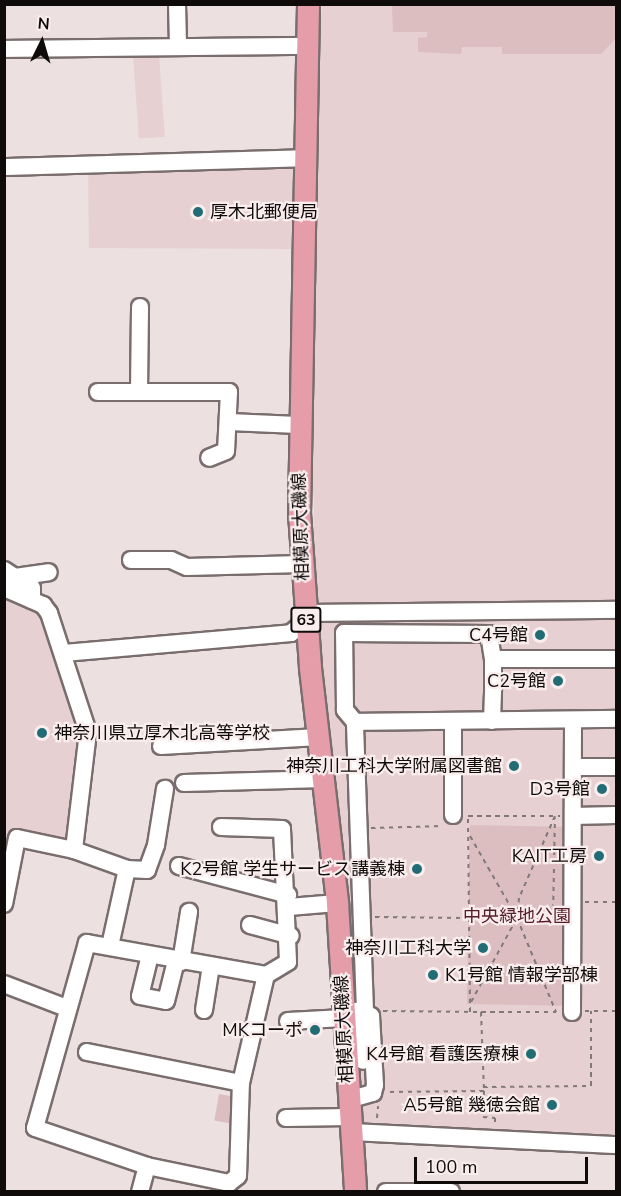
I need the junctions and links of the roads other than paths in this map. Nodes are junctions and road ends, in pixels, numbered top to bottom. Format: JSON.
{"nodes":[{"id":1,"x":177,"y":4,"type":"edge"},
{"id":2,"x":308,"y":4,"type":"edge"},
{"id":3,"x":178,"y":46,"type":"junction"},
{"id":4,"x":307,"y":46,"type":"junction"},
{"id":5,"x":4,"y":49,"type":"edge"},
{"id":6,"x":303,"y":158,"type":"junction"},
{"id":7,"x":4,"y":167,"type":"edge"},
{"id":8,"x":140,"y":307,"type":"dead end"},
{"id":9,"x":139,"y":391,"type":"junction"},
{"id":10,"x":98,"y":392,"type":"dead end"},
{"id":11,"x":229,"y":422,"type":"junction"},
{"id":12,"x":298,"y":425,"type":"junction"},
{"id":13,"x":209,"y":458,"type":"dead end"},
{"id":14,"x":131,"y":560,"type":"dead end"},
{"id":15,"x":302,"y":564,"type":"junction"},
{"id":16,"x":49,"y":572,"type":"dead end"},
{"id":17,"x":8,"y":578,"type":"edge"},
{"id":18,"x":616,"y":610,"type":"edge"},
{"id":19,"x":306,"y":621,"type":"junction"},
{"id":20,"x":64,"y":653,"type":"junction"},
{"id":21,"x":616,"y":658,"type":"edge"},
{"id":22,"x":493,"y":659,"type":"junction"},
{"id":23,"x":616,"y":719,"type":"edge"},
{"id":24,"x":573,"y":720,"type":"junction"},
{"id":25,"x":453,"y":721,"type":"junction"},
{"id":26,"x":492,"y":721,"type":"junction"},
{"id":27,"x":355,"y":722,"type":"junction"},
{"id":28,"x":319,"y":737,"type":"junction"},
{"id":29,"x":162,"y":746,"type":"dead end"},
{"id":30,"x":573,"y":767,"type":"junction"},
{"id":31,"x":616,"y":767,"type":"edge"},
{"id":32,"x":324,"y":779,"type":"junction"},
{"id":33,"x":184,"y":783,"type":"dead end"},
{"id":34,"x":165,"y":789,"type":"dead end"},
{"id":35,"x":453,"y":815,"type":"road end"},
{"id":36,"x":616,"y":815,"type":"edge"},
{"id":37,"x":573,"y":816,"type":"junction"},
{"id":38,"x":221,"y":827,"type":"dead end"},
{"id":39,"x":74,"y":850,"type":"junction"},
{"id":40,"x":10,"y":854,"type":"edge"},
{"id":41,"x":179,"y":866,"type":"dead end"},
{"id":42,"x":127,"y":869,"type":"junction"},
{"id":43,"x":289,"y":901,"type":"junction"},
{"id":44,"x":337,"y":903,"type":"junction"},
{"id":45,"x":4,"y":904,"type":"edge"},
{"id":46,"x":189,"y":912,"type":"dead end"},
{"id":47,"x":250,"y":925,"type":"dead end"},
{"id":48,"x":291,"y":936,"type":"junction"},
{"id":49,"x":110,"y":946,"type":"junction"},
{"id":50,"x":150,"y":955,"type":"junction"},
{"id":51,"x":179,"y":961,"type":"junction"},
{"id":52,"x":211,"y":966,"type":"junction"},
{"id":53,"x":266,"y":975,"type":"junction"},
{"id":54,"x":4,"y":984,"type":"edge"},
{"id":55,"x":67,"y":1008,"type":"junction"},
{"id":56,"x":204,"y":1010,"type":"dead end"},
{"id":57,"x":564,"y":1012,"type":"road end"},
{"id":58,"x":353,"y":1013,"type":"junction"},
{"id":59,"x":288,"y":1021,"type":"dead end"},
{"id":60,"x":87,"y":1052,"type":"dead end"},
{"id":61,"x":241,"y":1083,"type":"junction"},
{"id":62,"x":362,"y":1106,"type":"junction"},
{"id":63,"x":286,"y":1118,"type":"dead end"},
{"id":64,"x":616,"y":1144,"type":"edge"},
{"id":65,"x":147,"y":1166,"type":"junction"},
{"id":66,"x":213,"y":1186,"type":"edge"},
{"id":67,"x":140,"y":1191,"type":"edge"},
{"id":68,"x":355,"y":1191,"type":"edge"},
{"id":69,"x":386,"y":1191,"type":"edge"},
{"id":70,"x":451,"y":1191,"type":"edge"}],
"edges":[{"from":1,"to":3,"type":"street"},
{"from":2,"to":4,"type":"main road","name":"相模原大磯線","number":"63"},
{"from":3,"to":4,"type":"street"},
{"from":3,"to":5,"type":"street"},
{"from":4,"to":6,"type":"main road","name":"相模原大磯線","number":"63"},
{"from":6,"to":7,"type":"street"},
{"from":6,"to":12,"type":"main road","name":"相模原大磯線","number":"63"},
{"from":8,"to":9,"type":"street"},
{"from":9,"to":10,"type":"street"},
{"from":9,"to":11,"type":"street"},
{"from":11,"to":12,"type":"street"},
{"from":11,"to":13,"type":"street"},
{"from":12,"to":15,"type":"main road","name":"相模原大磯線","number":"63"},
{"from":14,"to":15,"type":"street"},
{"from":15,"to":19,"type":"main road","name":"相模原大磯線","number":"63"},
{"from":16,"to":17,"type":"street"},
{"from":17,"to":20,"type":"street"},
{"from":18,"to":19,"type":"street"},
{"from":19,"to":20,"type":"street"},
{"from":19,"to":28,"type":"main road","name":"相模原大磯線","number":"63"},
{"from":20,"to":39,"type":"street"},
{"from":21,"to":22,"type":"street"},
{"from":22,"to":26,"type":"street"},
{"from":22,"to":27,"type":"street"},
{"from":23,"to":24,"type":"street"},
{"from":24,"to":26,"type":"street"},
{"from":24,"to":30,"type":"street"},
{"from":25,"to":26,"type":"street"},
{"from":25,"to":27,"type":"street"},
{"from":25,"to":35,"type":"street"},
{"from":27,"to":58,"type":"street"},
{"from":28,"to":29,"type":"street"},
{"from":28,"to":32,"type":"main road","name":"相模原大磯線","number":"63"},
{"from":30,"to":31,"type":"street"},
{"from":30,"to":37,"type":"street"},
{"from":32,"to":33,"type":"street"},
{"from":32,"to":44,"type":"main road","name":"相模原大磯線","number":"63"},
{"from":34,"to":42,"type":"street"},
{"from":36,"to":37,"type":"street"},
{"from":37,"to":57,"type":"street"},
{"from":38,"to":43,"type":"street"},
{"from":39,"to":40,"type":"street"},
{"from":39,"to":42,"type":"street"},
{"from":40,"to":45,"type":"street"},
{"from":41,"to":43,"type":"street"},
{"from":42,"to":49,"type":"street"},
{"from":43,"to":44,"type":"street"},
{"from":43,"to":48,"type":"street"},
{"from":44,"to":58,"type":"main road","name":"相模原大磯線","number":"63"},
{"from":46,"to":51,"type":"street"},
{"from":47,"to":48,"type":"street"},
{"from":48,"to":53,"type":"street"},
{"from":49,"to":50,"type":"street"},
{"from":49,"to":55,"type":"street"},
{"from":50,"to":51,"type":"street"},
{"from":50,"to":51,"type":"street"},
{"from":51,"to":52,"type":"street"},
{"from":52,"to":53,"type":"street"},
{"from":52,"to":56,"type":"street"},
{"from":53,"to":61,"type":"street"},
{"from":54,"to":55,"type":"street"},
{"from":55,"to":65,"type":"street"},
{"from":58,"to":59,"type":"street"},
{"from":58,"to":62,"type":"main road","name":"相模原大磯線","number":"63"},
{"from":60,"to":61,"type":"street"},
{"from":61,"to":66,"type":"street"},
{"from":62,"to":63,"type":"street"},
{"from":62,"to":64,"type":"street"},
{"from":62,"to":68,"type":"main road","name":"相模原大磯線","number":"63"},
{"from":65,"to":66,"type":"street"},
{"from":65,"to":67,"type":"street"},
{"from":69,"to":70,"type":"street"}]}
